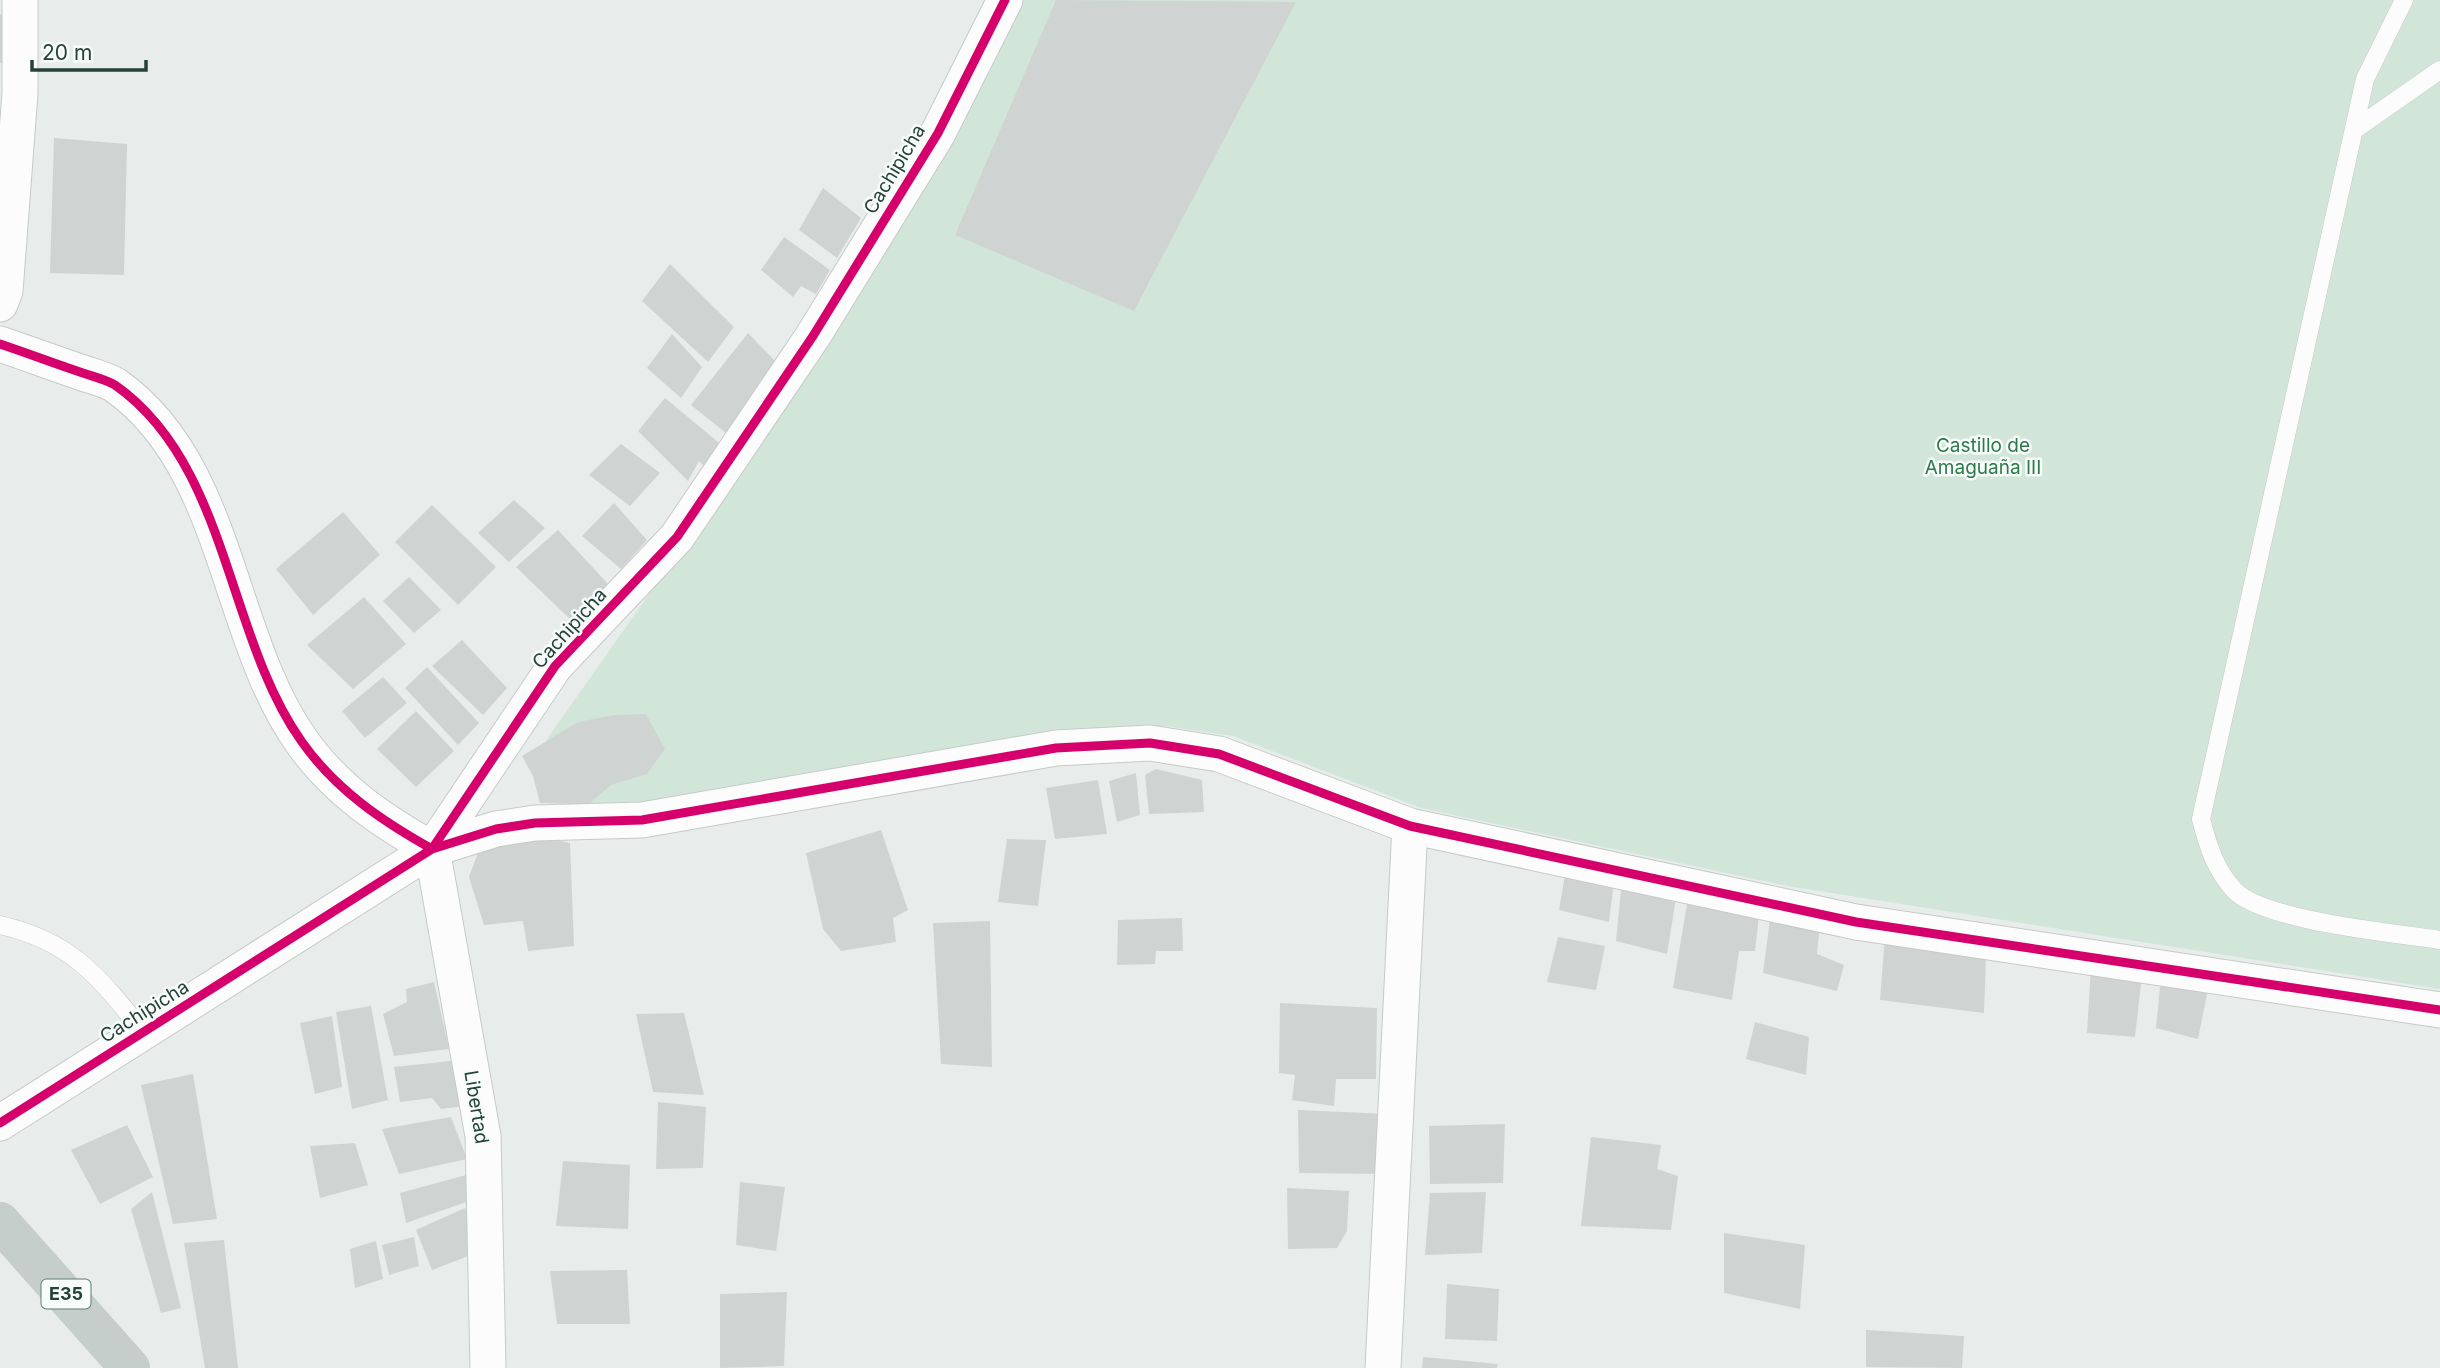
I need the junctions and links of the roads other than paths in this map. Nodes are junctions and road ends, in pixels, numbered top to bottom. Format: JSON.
{"nodes":[{"id":1,"x":20,"y":0,"type":"edge"},
{"id":2,"x":1005,"y":0,"type":"edge"},
{"id":3,"x":2404,"y":0,"type":"edge"},
{"id":4,"x":2440,"y":70,"type":"edge"},
{"id":5,"x":2354,"y":130,"type":"junction"},
{"id":6,"x":0,"y":304,"type":"edge"},
{"id":7,"x":0,"y":344,"type":"edge"},
{"id":8,"x":1410,"y":827,"type":"junction"},
{"id":9,"x":432,"y":849,"type":"junction"},
{"id":10,"x":0,"y":925,"type":"edge"},
{"id":11,"x":2440,"y":940,"type":"edge"},
{"id":12,"x":2440,"y":1010,"type":"edge"},
{"id":13,"x":143,"y":1032,"type":"junction"},
{"id":14,"x":0,"y":1124,"type":"edge"},
{"id":15,"x":0,"y":1222,"type":"edge"},
{"id":16,"x":130,"y":1368,"type":"edge"},
{"id":17,"x":488,"y":1368,"type":"edge"},
{"id":18,"x":1383,"y":1368,"type":"edge"}],
"edges":[{"from":1,"to":6,"type":"street"},
{"from":2,"to":9,"type":"street","name":"Cachipicha"},
{"from":3,"to":5,"type":"lane"},
{"from":4,"to":5,"type":"lane"},
{"from":5,"to":11,"type":"lane"},
{"from":7,"to":9,"type":"street"},
{"from":8,"to":9,"type":"street"},
{"from":8,"to":12,"type":"street"},
{"from":8,"to":18,"type":"street"},
{"from":9,"to":13,"type":"street","name":"Cachipicha"},
{"from":9,"to":17,"type":"street","name":"Libertad"},
{"from":10,"to":13,"type":"lane"},
{"from":13,"to":14,"type":"street","name":"Cachipicha"},
{"from":15,"to":16,"type":"highway","number":"E35"}]}
